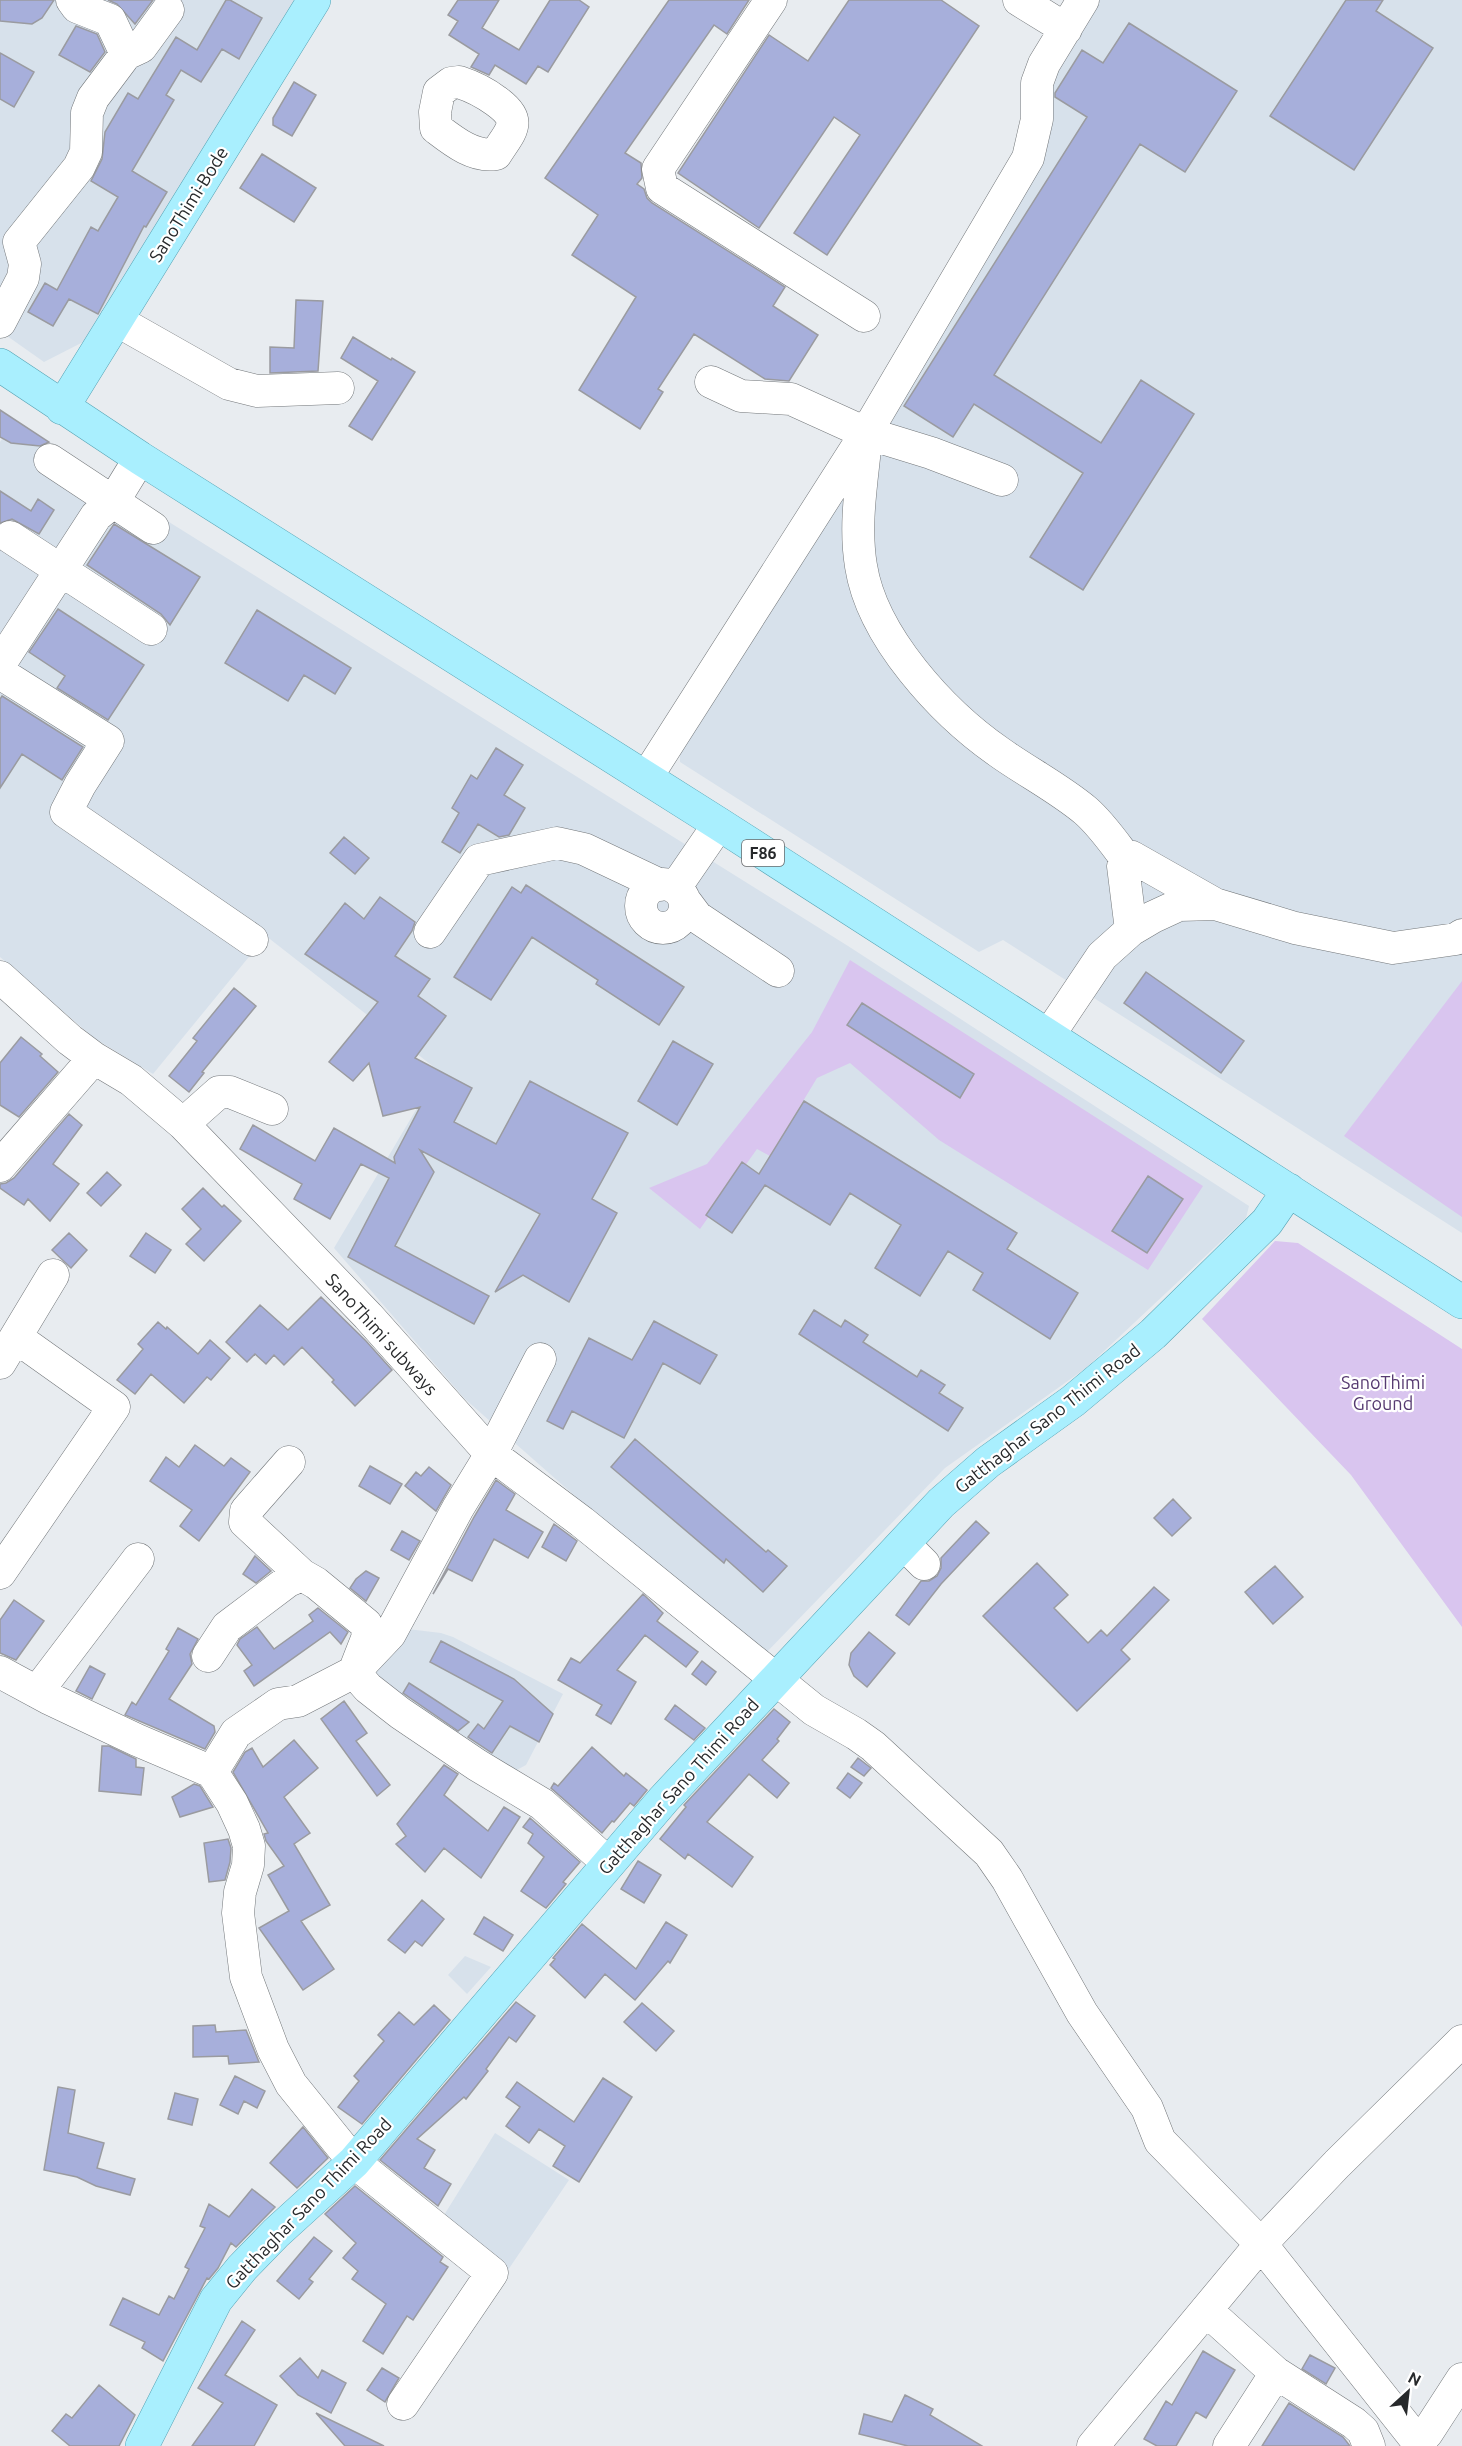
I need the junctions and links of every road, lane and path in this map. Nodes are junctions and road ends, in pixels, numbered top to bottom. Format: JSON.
{"nodes":[{"id":1,"x":314,"y":0,"type":"edge"},
{"id":2,"x":771,"y":0,"type":"edge"},
{"id":3,"x":1019,"y":0,"type":"edge"},
{"id":4,"x":1083,"y":0,"type":"edge"},
{"id":5,"x":77,"y":2,"type":"edge"},
{"id":6,"x":168,"y":10,"type":"dead end"},
{"id":7,"x":1066,"y":29,"type":"junction"},
{"id":8,"x":126,"y":54,"type":"junction"},
{"id":9,"x":864,"y":316,"type":"dead end"},
{"id":10,"x":116,"y":320,"type":"junction"},
{"id":11,"x":0,"y":322,"type":"edge"},
{"id":12,"x":0,"y":365,"type":"edge"},
{"id":13,"x":711,"y":382,"type":"dead end"},
{"id":14,"x":338,"y":388,"type":"dead end"},
{"id":15,"x":62,"y":408,"type":"junction"},
{"id":16,"x":866,"y":433,"type":"junction"},
{"id":17,"x":140,"y":458,"type":"junction"},
{"id":18,"x":50,"y":460,"type":"dead end"},
{"id":19,"x":1002,"y":480,"type":"dead end"},
{"id":20,"x":113,"y":502,"type":"junction"},
{"id":21,"x":153,"y":528,"type":"dead end"},
{"id":22,"x":10,"y":537,"type":"dead end"},
{"id":23,"x":62,"y":571,"type":"junction"},
{"id":24,"x":151,"y":629,"type":"dead end"},
{"id":25,"x":0,"y":664,"type":"edge"},
{"id":26,"x":0,"y":673,"type":"edge"},
{"id":27,"x":646,"y":778,"type":"junction"},
{"id":28,"x":719,"y":824,"type":"junction"},
{"id":29,"x":1127,"y":860,"type":"junction"},
{"id":30,"x":673,"y":891,"type":"junction"},
{"id":31,"x":1215,"y":904,"type":"junction"},
{"id":32,"x":1131,"y":930,"type":"junction"},
{"id":33,"x":430,"y":932,"type":"dead end"},
{"id":34,"x":1462,"y":935,"type":"edge"},
{"id":35,"x":252,"y":940,"type":"dead end"},
{"id":36,"x":778,"y":971,"type":"dead end"},
{"id":37,"x":0,"y":977,"type":"edge"},
{"id":38,"x":1049,"y":1035,"type":"junction"},
{"id":39,"x":94,"y":1058,"type":"junction"},
{"id":40,"x":272,"y":1109,"type":"dead end"},
{"id":41,"x":183,"y":1124,"type":"junction"},
{"id":42,"x":0,"y":1166,"type":"edge"},
{"id":43,"x":1288,"y":1190,"type":"junction"},
{"id":44,"x":53,"y":1275,"type":"dead end"},
{"id":45,"x":1462,"y":1302,"type":"edge"},
{"id":46,"x":8,"y":1350,"type":"edge"},
{"id":47,"x":540,"y":1359,"type":"dead end"},
{"id":48,"x":491,"y":1454,"type":"junction"},
{"id":49,"x":289,"y":1462,"type":"dead end"},
{"id":50,"x":10,"y":1538,"type":"edge"},
{"id":51,"x":138,"y":1559,"type":"dead end"},
{"id":52,"x":0,"y":1573,"type":"edge"},
{"id":53,"x":302,"y":1575,"type":"junction"},
{"id":54,"x":208,"y":1656,"type":"dead end"},
{"id":55,"x":0,"y":1672,"type":"edge"},
{"id":56,"x":354,"y":1672,"type":"junction"},
{"id":57,"x":776,"y":1678,"type":"junction"},
{"id":58,"x":37,"y":1692,"type":"junction"},
{"id":59,"x":212,"y":1772,"type":"junction"},
{"id":60,"x":608,"y":1863,"type":"junction"},
{"id":61,"x":1462,"y":2041,"type":"edge"},
{"id":62,"x":354,"y":2162,"type":"junction"},
{"id":63,"x":1261,"y":2244,"type":"junction"},
{"id":64,"x":1206,"y":2310,"type":"junction"},
{"id":65,"x":1276,"y":2373,"type":"junction"},
{"id":66,"x":1462,"y":2379,"type":"edge"},
{"id":67,"x":403,"y":2404,"type":"dead end"},
{"id":68,"x":1419,"y":2444,"type":"edge"},
{"id":69,"x":142,"y":2446,"type":"edge"},
{"id":70,"x":1093,"y":2446,"type":"edge"},
{"id":71,"x":1229,"y":2446,"type":"edge"},
{"id":72,"x":1369,"y":2446,"type":"edge"}],
"edges":[{"from":1,"to":10,"type":"main road","name":"SanoThimi-Bode"},
{"from":2,"to":9,"type":"street"},
{"from":3,"to":7,"type":"street"},
{"from":4,"to":7,"type":"street"},
{"from":5,"to":8,"type":"street"},
{"from":6,"to":8,"type":"street"},
{"from":7,"to":16,"type":"street"},
{"from":8,"to":11,"type":"street"},
{"from":10,"to":14,"type":"street"},
{"from":10,"to":15,"type":"main road","name":"SanoThimi-Bode"},
{"from":12,"to":15,"type":"main road","number":"F86"},
{"from":13,"to":16,"type":"street"},
{"from":15,"to":17,"type":"main road","number":"F86"},
{"from":16,"to":19,"type":"street"},
{"from":16,"to":27,"type":"street"},
{"from":16,"to":29,"type":"street"},
{"from":17,"to":20,"type":"street"},
{"from":17,"to":27,"type":"main road","number":"F86"},
{"from":18,"to":20,"type":"street"},
{"from":20,"to":21,"type":"street"},
{"from":20,"to":23,"type":"street"},
{"from":22,"to":23,"type":"street"},
{"from":23,"to":24,"type":"street"},
{"from":23,"to":25,"type":"street"},
{"from":26,"to":35,"type":"street"},
{"from":27,"to":28,"type":"main road","number":"F86"},
{"from":28,"to":30,"type":"street"},
{"from":28,"to":38,"type":"main road","number":"F86"},
{"from":29,"to":31,"type":"street"},
{"from":29,"to":32,"type":"street"},
{"from":30,"to":33,"type":"street"},
{"from":30,"to":36,"type":"street"},
{"from":31,"to":32,"type":"street"},
{"from":31,"to":34,"type":"street"},
{"from":32,"to":38,"type":"street"},
{"from":37,"to":39,"type":"street","name":"SanoThimi subways"},
{"from":38,"to":43,"type":"main road","number":"F86"},
{"from":39,"to":41,"type":"street","name":"SanoThimi subways"},
{"from":39,"to":42,"type":"street"},
{"from":40,"to":41,"type":"street"},
{"from":41,"to":48,"type":"street","name":"SanoThimi subways"},
{"from":43,"to":45,"type":"main road","number":"F86"},
{"from":43,"to":57,"type":"main road","name":"Gatthaghar Sano Thimi Road"},
{"from":44,"to":46,"type":"street"},
{"from":46,"to":50,"type":"street"},
{"from":47,"to":48,"type":"street"},
{"from":48,"to":56,"type":"street"},
{"from":48,"to":57,"type":"street","name":"SanoThimi subways"},
{"from":49,"to":53,"type":"street"},
{"from":50,"to":52,"type":"street"},
{"from":51,"to":58,"type":"street"},
{"from":53,"to":54,"type":"street"},
{"from":53,"to":56,"type":"street"},
{"from":55,"to":58,"type":"street"},
{"from":56,"to":59,"type":"street"},
{"from":56,"to":60,"type":"street"},
{"from":57,"to":60,"type":"main road","name":"Gatthaghar Sano Thimi Road"},
{"from":57,"to":63,"type":"street","name":"SanoThimi subways"},
{"from":58,"to":59,"type":"street"},
{"from":59,"to":62,"type":"street"},
{"from":60,"to":62,"type":"main road","name":"Gatthaghar Sano Thimi Road"},
{"from":61,"to":63,"type":"street"},
{"from":62,"to":67,"type":"street"},
{"from":62,"to":69,"type":"main road","name":"Gatthaghar Sano Thimi Road"},
{"from":63,"to":64,"type":"street"},
{"from":63,"to":68,"type":"street","name":"SanoThimi subways"},
{"from":64,"to":65,"type":"street"},
{"from":64,"to":70,"type":"street"},
{"from":65,"to":71,"type":"street"},
{"from":65,"to":72,"type":"street"},
{"from":66,"to":68,"type":"street"}]}
